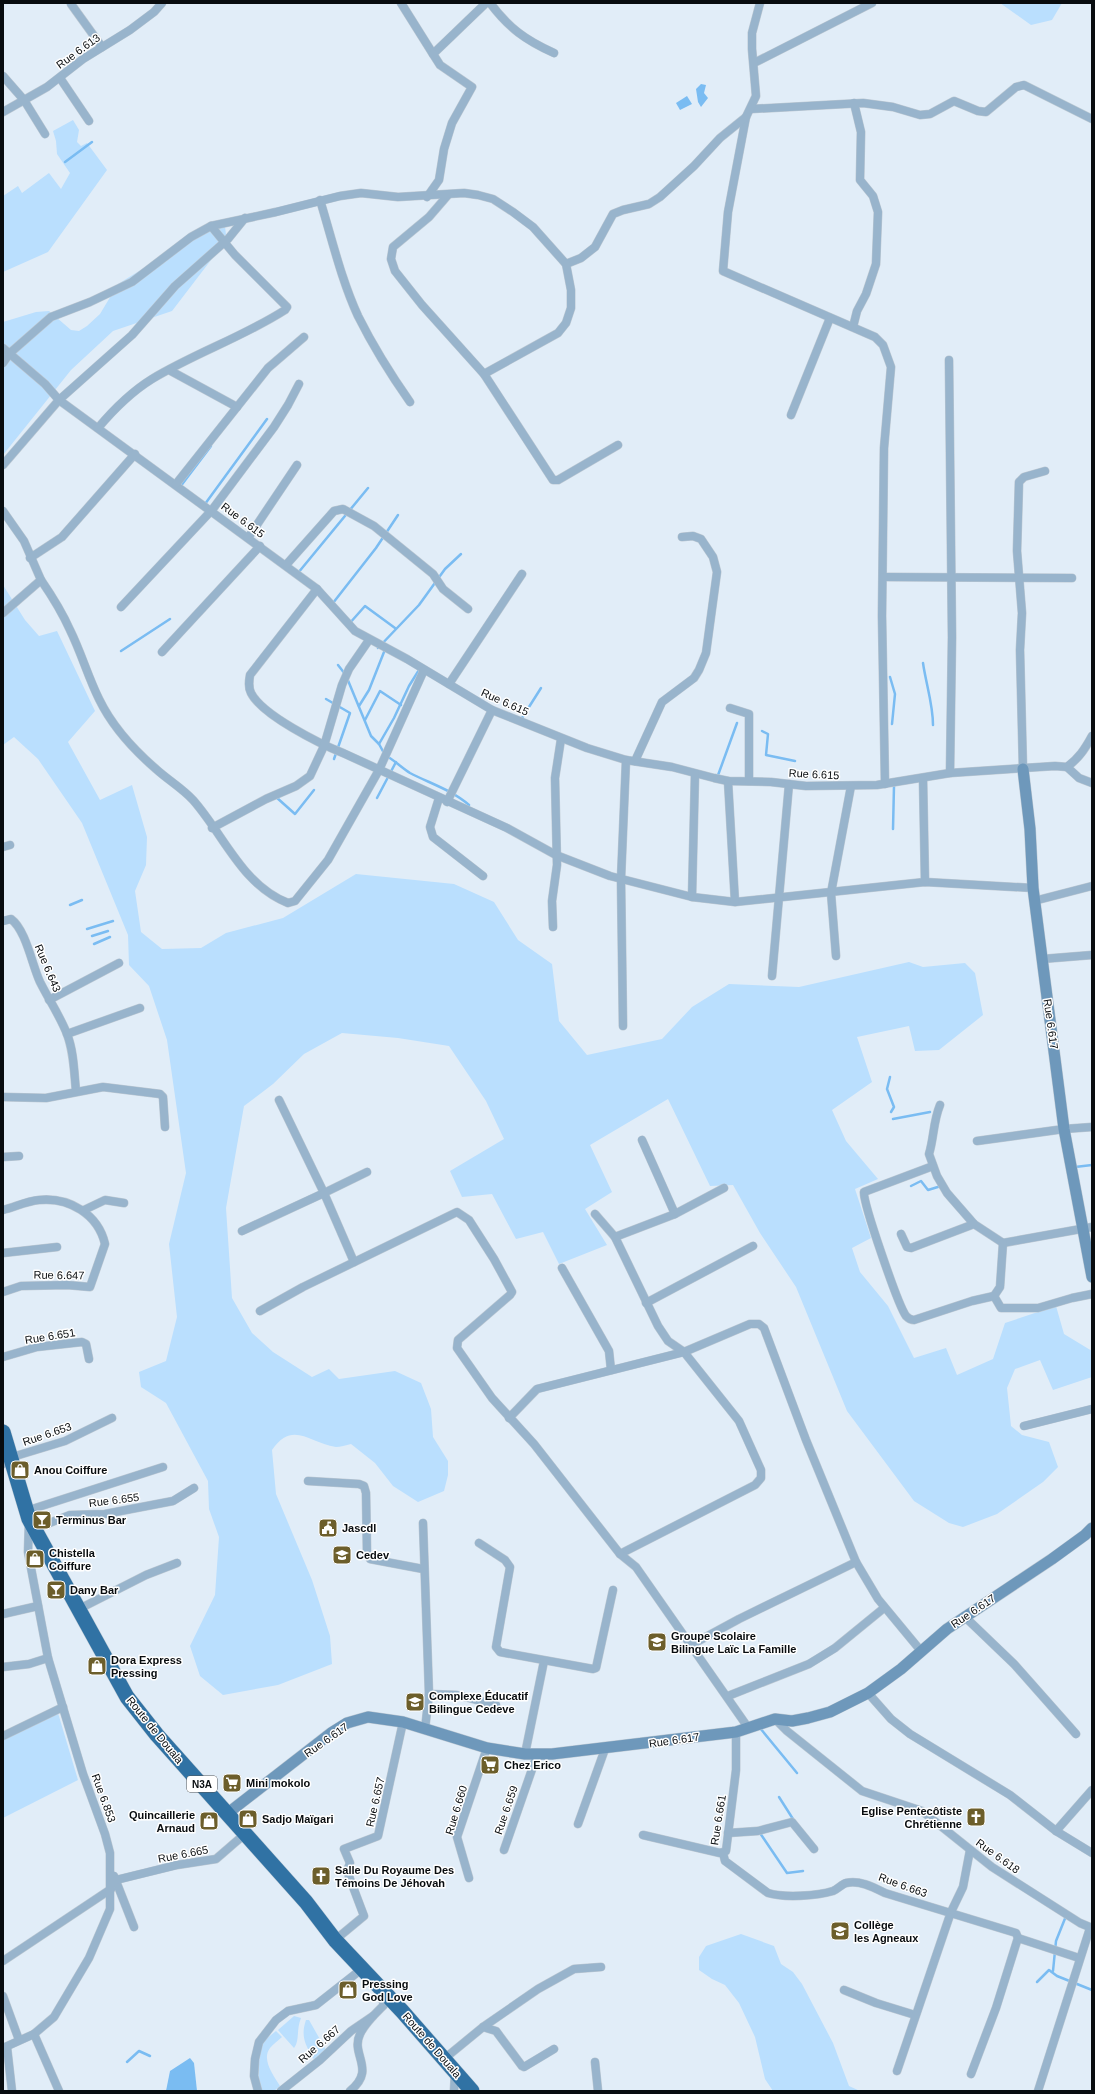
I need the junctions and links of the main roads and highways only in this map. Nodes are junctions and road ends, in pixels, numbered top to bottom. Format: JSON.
{"nodes":[{"id":1,"x":3,"y":1432,"type":"edge"},
{"id":2,"x":6,"y":1461,"type":"edge"},
{"id":3,"x":472,"y":2091,"type":"edge"}],
"edges":[{"from":1,"to":2,"type":"highway","name":"Route de Douala","number":"N3A"},
{"from":2,"to":3,"type":"highway","name":"Route de Douala","number":"N3A"}]}
